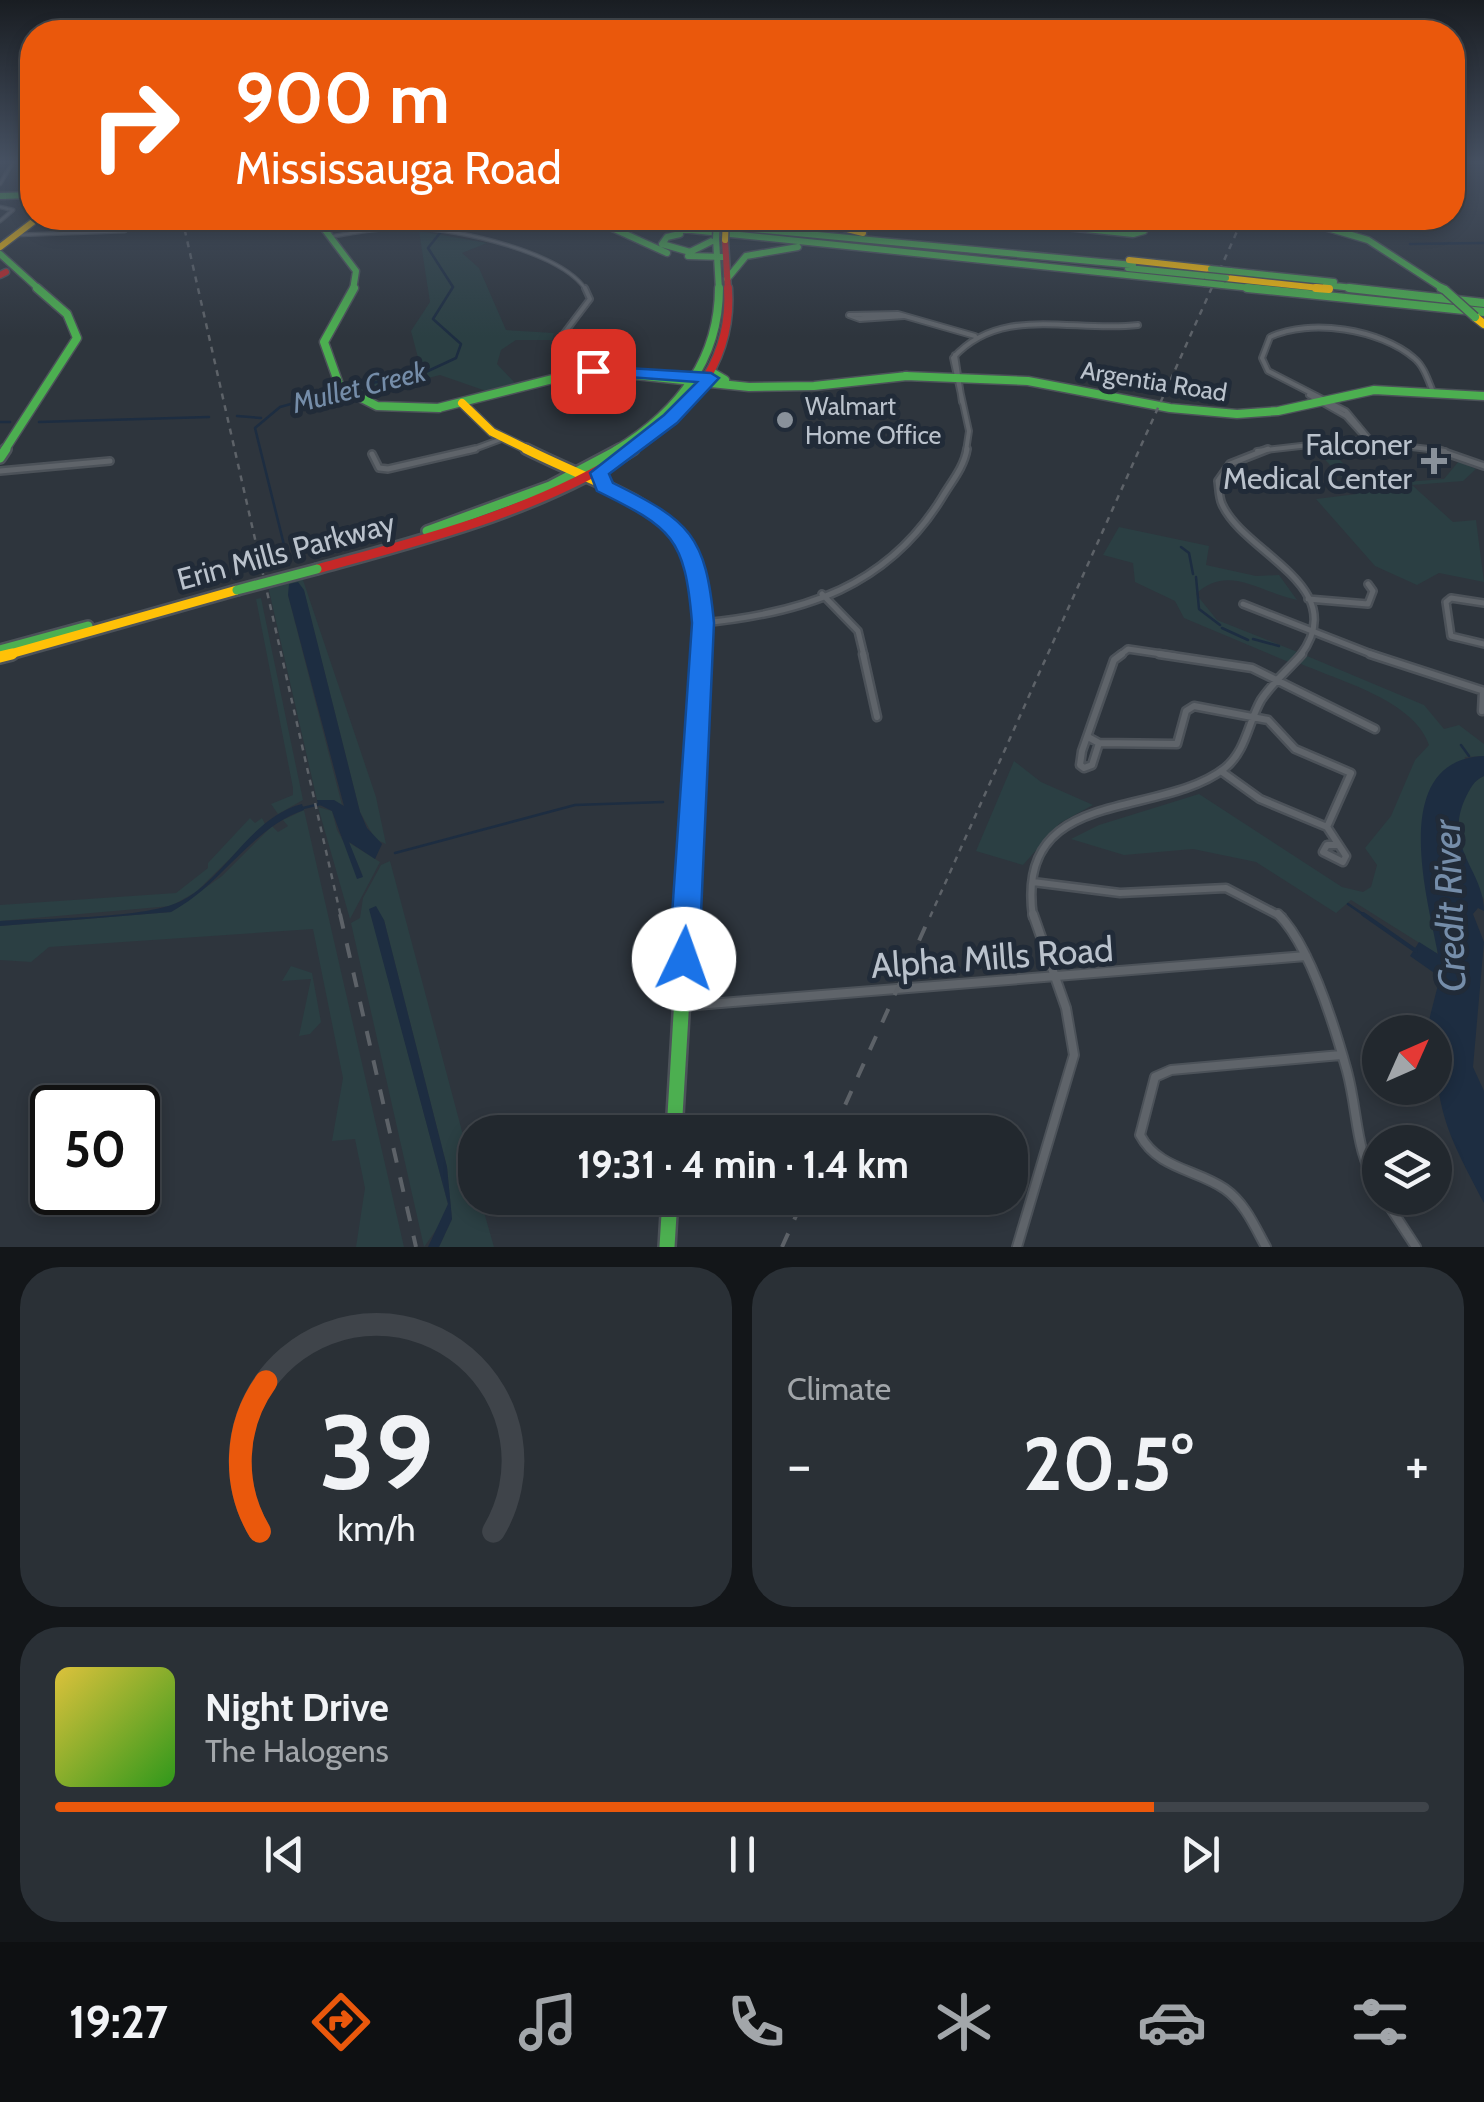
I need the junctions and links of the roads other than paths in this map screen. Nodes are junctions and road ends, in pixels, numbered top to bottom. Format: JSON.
{"nodes":[{"id":1,"x":21,"y":230,"type":"edge"},
{"id":2,"x":125,"y":230,"type":"dead end"},
{"id":3,"x":326,"y":230,"type":"edge"},
{"id":4,"x":372,"y":230,"type":"edge"},
{"id":5,"x":439,"y":230,"type":"edge"},
{"id":6,"x":623,"y":230,"type":"edge"},
{"id":7,"x":692,"y":230,"type":"edge"},
{"id":8,"x":719,"y":230,"type":"edge"},
{"id":9,"x":723,"y":230,"type":"edge"},
{"id":10,"x":723,"y":230,"type":"edge"},
{"id":11,"x":756,"y":230,"type":"edge"},
{"id":12,"x":800,"y":230,"type":"edge"},
{"id":13,"x":849,"y":230,"type":"edge"},
{"id":14,"x":1095,"y":230,"type":"edge"},
{"id":15,"x":1144,"y":230,"type":"edge"},
{"id":16,"x":1339,"y":230,"type":"edge"},
{"id":17,"x":1346,"y":232,"type":"joint"},
{"id":18,"x":13,"y":236,"type":"junction"},
{"id":19,"x":331,"y":236,"type":"junction"},
{"id":20,"x":721,"y":239,"type":"junction"},
{"id":21,"x":837,"y":245,"type":"junction"},
{"id":22,"x":974,"y":246,"type":"junction"},
{"id":23,"x":0,"y":250,"type":"edge"},
{"id":24,"x":721,"y":257,"type":"junction"},
{"id":25,"x":1089,"y":270,"type":"junction"},
{"id":26,"x":5,"y":273,"type":"edge"},
{"id":27,"x":1207,"y":276,"type":"junction"},
{"id":28,"x":1226,"y":278,"type":"junction"},
{"id":29,"x":726,"y":279,"type":"junction"},
{"id":30,"x":1483,"y":311,"type":"edge"},
{"id":31,"x":904,"y":316,"type":"junction"},
{"id":32,"x":1138,"y":325,"type":"dead end"},
{"id":33,"x":975,"y":336,"type":"junction"},
{"id":34,"x":569,"y":374,"type":"junction"},
{"id":35,"x":959,"y":377,"type":"junction"},
{"id":36,"x":702,"y":380,"type":"junction"},
{"id":37,"x":1432,"y":392,"type":"junction"},
{"id":38,"x":1484,"y":396,"type":"edge"},
{"id":39,"x":1322,"y":400,"type":"junction"},
{"id":40,"x":469,"y":406,"type":"junction"},
{"id":41,"x":504,"y":438,"type":"junction"},
{"id":42,"x":1370,"y":440,"type":"junction"},
{"id":43,"x":372,"y":454,"type":"dead end"},
{"id":44,"x":536,"y":454,"type":"junction"},
{"id":45,"x":0,"y":458,"type":"edge"},
{"id":46,"x":110,"y":460,"type":"dead end"},
{"id":47,"x":549,"y":463,"type":"junction"},
{"id":48,"x":605,"y":465,"type":"junction"},
{"id":49,"x":1484,"y":466,"type":"edge"},
{"id":50,"x":0,"y":470,"type":"edge"},
{"id":51,"x":579,"y":474,"type":"junction"},
{"id":52,"x":557,"y":481,"type":"junction"},
{"id":53,"x":604,"y":485,"type":"junction"},
{"id":54,"x":316,"y":566,"type":"junction"},
{"id":55,"x":1368,"y":584,"type":"dead end"},
{"id":56,"x":822,"y":594,"type":"junction"},
{"id":57,"x":1308,"y":599,"type":"junction"},
{"id":58,"x":1484,"y":603,"type":"edge"},
{"id":59,"x":1243,"y":604,"type":"dead end"},
{"id":60,"x":703,"y":623,"type":"junction"},
{"id":61,"x":1315,"y":630,"type":"junction"},
{"id":62,"x":1484,"y":644,"type":"edge"},
{"id":63,"x":0,"y":654,"type":"edge"},
{"id":64,"x":1277,"y":680,"type":"junction"},
{"id":65,"x":1484,"y":691,"type":"edge"},
{"id":66,"x":1482,"y":711,"type":"edge"},
{"id":67,"x":1256,"y":716,"type":"junction"},
{"id":68,"x":877,"y":717,"type":"dead end"},
{"id":69,"x":1375,"y":729,"type":"dead end"},
{"id":70,"x":1088,"y":737,"type":"junction"},
{"id":71,"x":1099,"y":743,"type":"junction"},
{"id":72,"x":1221,"y":771,"type":"junction"},
{"id":73,"x":1327,"y":828,"type":"junction"},
{"id":74,"x":1337,"y":845,"type":"dead end"},
{"id":75,"x":1032,"y":882,"type":"junction"},
{"id":76,"x":1306,"y":956,"type":"junction"},
{"id":77,"x":1054,"y":979,"type":"junction"},
{"id":78,"x":682,"y":1006,"type":"junction"},
{"id":79,"x":1342,"y":1055,"type":"junction"},
{"id":80,"x":675,"y":1115,"type":"edge"},
{"id":81,"x":1362,"y":1164,"type":"edge"},
{"id":82,"x":670,"y":1215,"type":"edge"},
{"id":83,"x":1395,"y":1215,"type":"edge"},
{"id":84,"x":668,"y":1247,"type":"edge"},
{"id":85,"x":1018,"y":1247,"type":"edge"},
{"id":86,"x":1266,"y":1247,"type":"edge"},
{"id":87,"x":1416,"y":1247,"type":"edge"}],
"edges":[{"from":1,"to":18,"type":"main road"},
{"from":2,"to":18,"type":"street"},
{"from":3,"to":19,"type":"main road","name":"Argentia Road"},
{"from":4,"to":19,"type":"street"},
{"from":5,"to":34,"type":"street"},
{"from":6,"to":24,"type":"main road"},
{"from":7,"to":21,"type":"main road"},
{"from":8,"to":20,"type":"main road","bridge":true},
{"from":9,"to":27,"type":"main road"},
{"from":10,"to":20,"type":"main road","bridge":true},
{"from":11,"to":27,"type":"main road"},
{"from":12,"to":22,"type":"main road"},
{"from":13,"to":22,"type":"main road"},
{"from":14,"to":15,"type":"main road"},
{"from":16,"to":17,"type":"main road"},
{"from":17,"to":30,"type":"main road","bridge":true},
{"from":18,"to":23,"type":"main road"},
{"from":19,"to":40,"type":"main road","name":"Argentia Road"},
{"from":20,"to":21,"type":"main road"},
{"from":20,"to":24,"type":"main road"},
{"from":21,"to":25,"type":"main road"},
{"from":22,"to":27,"type":"main road"},
{"from":23,"to":26,"type":"main road"},
{"from":24,"to":29,"type":"main road"},
{"from":24,"to":36,"type":"main road"},
{"from":25,"to":27,"type":"main road"},
{"from":25,"to":29,"type":"main road"},
{"from":26,"to":45,"type":"main road"},
{"from":27,"to":28,"type":"main road","bridge":true},
{"from":28,"to":30,"type":"main road"},
{"from":28,"to":30,"type":"main road"},
{"from":29,"to":36,"type":"main road"},
{"from":31,"to":31,"type":"street"},
{"from":31,"to":33,"type":"street"},
{"from":32,"to":33,"type":"street"},
{"from":33,"to":35,"type":"street"},
{"from":34,"to":36,"type":"main road","name":"Argentia Road"},
{"from":34,"to":40,"type":"main road","name":"Argentia Road"},
{"from":35,"to":36,"type":"main road","name":"Argentia Road"},
{"from":35,"to":39,"type":"main road","name":"Argentia Road"},
{"from":35,"to":56,"type":"street"},
{"from":36,"to":48,"type":"main road"},
{"from":36,"to":51,"type":"main road"},
{"from":37,"to":38,"type":"main road","name":"Argentia Road"},
{"from":37,"to":39,"type":"main road","name":"Argentia Road"},
{"from":37,"to":39,"type":"street"},
{"from":39,"to":42,"type":"street"},
{"from":40,"to":41,"type":"main road"},
{"from":41,"to":43,"type":"street"},
{"from":41,"to":44,"type":"main road"},
{"from":42,"to":49,"type":"street"},
{"from":42,"to":57,"type":"street"},
{"from":44,"to":47,"type":"main road"},
{"from":44,"to":51,"type":"main road"},
{"from":46,"to":50,"type":"street"},
{"from":47,"to":51,"type":"main road"},
{"from":47,"to":52,"type":"main road"},
{"from":48,"to":51,"type":"main road"},
{"from":48,"to":53,"type":"main road"},
{"from":51,"to":52,"type":"main road","name":"Erin Mills Parkway"},
{"from":51,"to":53,"type":"main road"},
{"from":51,"to":54,"type":"main road","name":"Erin Mills Parkway"},
{"from":52,"to":54,"type":"main road","name":"Erin Mills Parkway"},
{"from":53,"to":60,"type":"main road"},
{"from":54,"to":63,"type":"main road","name":"Erin Mills Parkway","bridge":true},
{"from":55,"to":57,"type":"street"},
{"from":56,"to":60,"type":"street"},
{"from":56,"to":68,"type":"street"},
{"from":57,"to":61,"type":"street"},
{"from":58,"to":62,"type":"street"},
{"from":59,"to":61,"type":"street"},
{"from":60,"to":78,"type":"main road"},
{"from":61,"to":64,"type":"street"},
{"from":61,"to":65,"type":"street"},
{"from":64,"to":67,"type":"street"},
{"from":64,"to":69,"type":"street"},
{"from":64,"to":70,"type":"street"},
{"from":65,"to":66,"type":"street"},
{"from":67,"to":71,"type":"street"},
{"from":67,"to":72,"type":"street"},
{"from":67,"to":73,"type":"street"},
{"from":70,"to":71,"type":"street"},
{"from":70,"to":71,"type":"street"},
{"from":72,"to":73,"type":"street"},
{"from":72,"to":75,"type":"street"},
{"from":73,"to":74,"type":"street"},
{"from":75,"to":76,"type":"street"},
{"from":75,"to":77,"type":"street"},
{"from":76,"to":77,"type":"street","name":"Alpha Mills Road"},
{"from":76,"to":79,"type":"street"},
{"from":77,"to":78,"type":"street","name":"Alpha Mills Road"},
{"from":77,"to":85,"type":"street"},
{"from":78,"to":80,"type":"main road"},
{"from":79,"to":81,"type":"street"},
{"from":79,"to":86,"type":"street"},
{"from":82,"to":84,"type":"main road"},
{"from":83,"to":87,"type":"street"}]}
